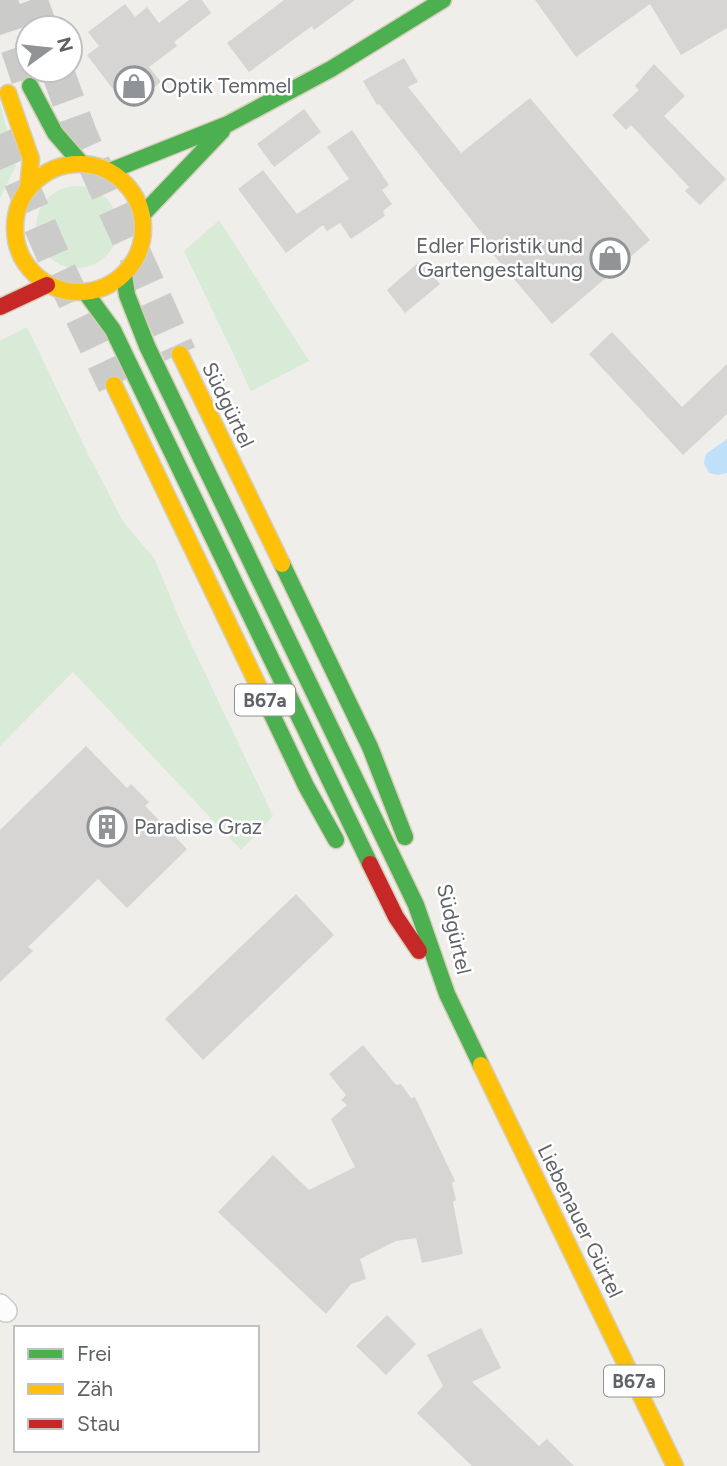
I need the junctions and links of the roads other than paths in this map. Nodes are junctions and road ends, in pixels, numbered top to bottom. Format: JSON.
{"nodes":[{"id":1,"x":443,"y":0,"type":"edge"},
{"id":2,"x":30,"y":86,"type":"tunnel mouth"},
{"id":3,"x":8,"y":93,"type":"dead end"},
{"id":4,"x":228,"y":124,"type":"junction"},
{"id":5,"x":81,"y":163,"type":"junction"},
{"id":6,"x":110,"y":171,"type":"junction"},
{"id":7,"x":28,"y":188,"type":"junction"},
{"id":8,"x":142,"y":215,"type":"junction"},
{"id":9,"x":124,"y":275,"type":"junction"},
{"id":10,"x":47,"y":285,"type":"junction"},
{"id":11,"x":86,"y":293,"type":"junction"},
{"id":12,"x":0,"y":307,"type":"edge"},
{"id":13,"x":180,"y":354,"type":"tunnel mouth"},
{"id":14,"x":114,"y":385,"type":"tunnel mouth"},
{"id":15,"x":409,"y":847,"type":"dead end"},
{"id":16,"x":345,"y":855,"type":"dead end"},
{"id":17,"x":429,"y":897,"type":"dead end"},
{"id":18,"x":376,"y":913,"type":"dead end"},
{"id":19,"x":447,"y":994,"type":"junction"},
{"id":20,"x":675,"y":1466,"type":"edge"}],
"edges":[{"from":1,"to":4,"type":"main road"},
{"from":2,"to":5,"type":"main road"},
{"from":3,"to":7,"type":"main road"},
{"from":4,"to":6,"type":"main road"},
{"from":4,"to":8,"type":"main road"},
{"from":5,"to":6,"type":"main road"},
{"from":5,"to":7,"type":"main road"},
{"from":6,"to":8,"type":"main road"},
{"from":7,"to":10,"type":"main road"},
{"from":8,"to":9,"type":"main road"},
{"from":9,"to":11,"type":"main road"},
{"from":9,"to":19,"type":"main road"},
{"from":10,"to":11,"type":"main road"},
{"from":10,"to":12,"type":"main road"},
{"from":11,"to":19,"type":"main road"},
{"from":13,"to":15,"type":"main road","name":"Südgürtel"},
{"from":14,"to":16,"type":"main road","number":"B67a"},
{"from":17,"to":19,"type":"main road","name":"Südgürtel","number":"B67a"},
{"from":18,"to":19,"type":"main road","name":"Südgürtel","number":"B67a"},
{"from":19,"to":20,"type":"main road","name":"Liebenauer Gürtel","number":"B67a"}]}
